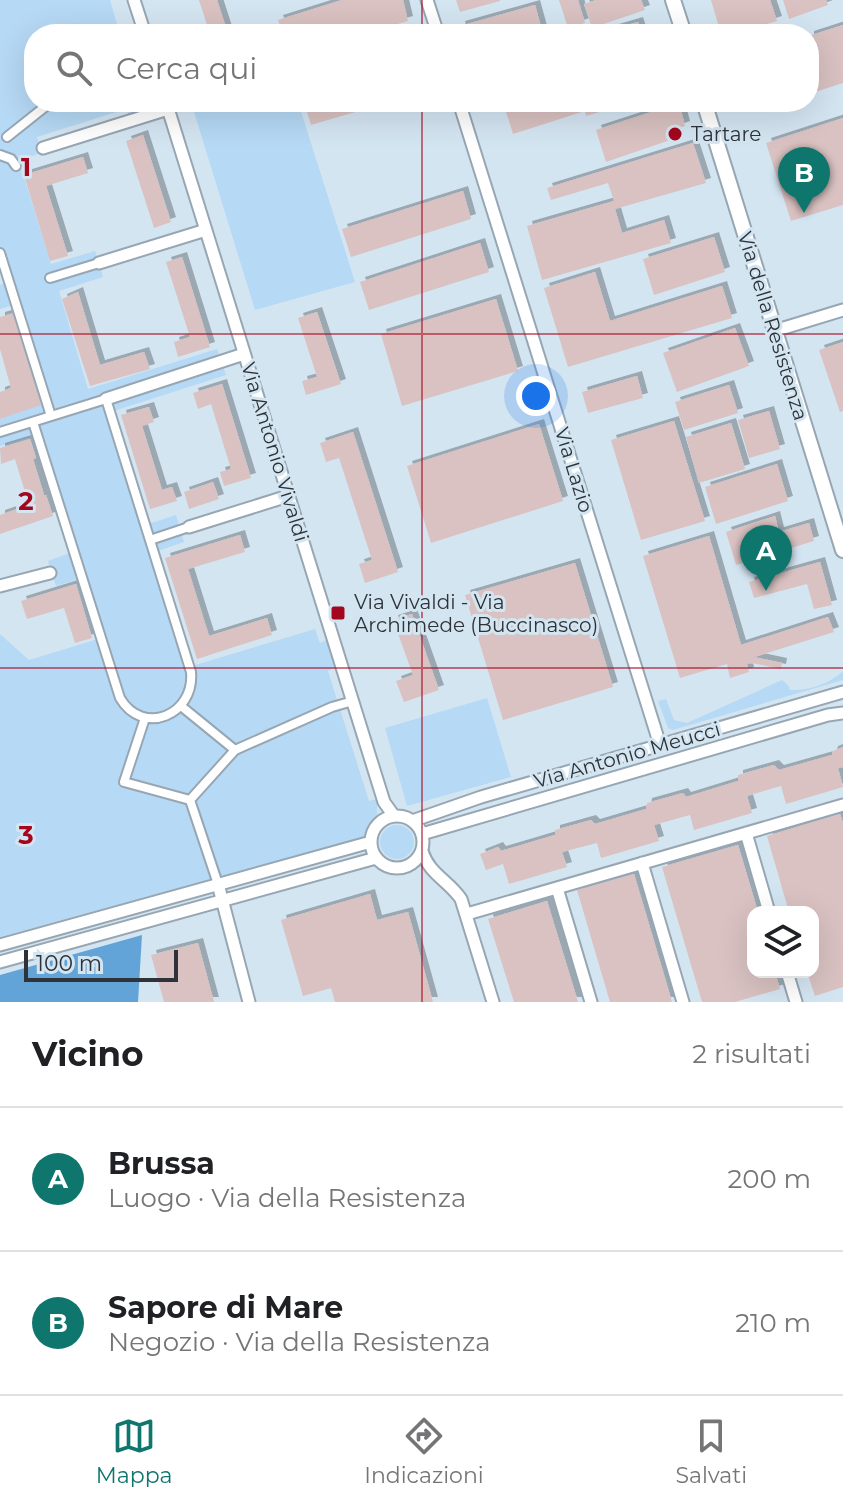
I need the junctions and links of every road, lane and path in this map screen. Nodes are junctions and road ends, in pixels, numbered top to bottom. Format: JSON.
{"nodes":[{"id":1,"x":134,"y":0,"type":"edge"},
{"id":2,"x":427,"y":0,"type":"edge"},
{"id":3,"x":673,"y":0,"type":"edge"},
{"id":4,"x":138,"y":24,"type":"edge"},
{"id":5,"x":435,"y":24,"type":"edge"},
{"id":6,"x":681,"y":24,"type":"edge"},
{"id":7,"x":38,"y":112,"type":"edge"},
{"id":8,"x":149,"y":112,"type":"edge"},
{"id":9,"x":169,"y":112,"type":"edge"},
{"id":10,"x":462,"y":112,"type":"edge"},
{"id":11,"x":707,"y":112,"type":"edge"},
{"id":12,"x":7,"y":137,"type":"dead end"},
{"id":13,"x":43,"y":148,"type":"dead end"},
{"id":14,"x":0,"y":155,"type":"edge"},
{"id":15,"x":16,"y":166,"type":"dead end"},
{"id":16,"x":206,"y":230,"type":"junction"},
{"id":17,"x":0,"y":253,"type":"edge"},
{"id":18,"x":99,"y":263,"type":"joint"},
{"id":19,"x":50,"y":278,"type":"dead end"},
{"id":20,"x":843,"y":310,"type":"edge"},
{"id":21,"x":774,"y":331,"type":"junction"},
{"id":22,"x":244,"y":354,"type":"junction"},
{"id":23,"x":106,"y":399,"type":"junction"},
{"id":24,"x":51,"y":416,"type":"junction"},
{"id":25,"x":33,"y":422,"type":"junction"},
{"id":26,"x":0,"y":432,"type":"edge"},
{"id":27,"x":288,"y":496,"type":"junction"},
{"id":28,"x":189,"y":527,"type":"joint"},
{"id":29,"x":150,"y":540,"type":"junction"},
{"id":30,"x":843,"y":550,"type":"edge"},
{"id":31,"x":50,"y":573,"type":"dead end"},
{"id":32,"x":0,"y":586,"type":"edge"},
{"id":33,"x":843,"y":692,"type":"edge"},
{"id":34,"x":353,"y":701,"type":"junction"},
{"id":35,"x":181,"y":706,"type":"junction"},
{"id":36,"x":843,"y":713,"type":"edge"},
{"id":37,"x":145,"y":718,"type":"junction"},
{"id":38,"x":660,"y":745,"type":"junction"},
{"id":39,"x":235,"y":750,"type":"junction"},
{"id":40,"x":190,"y":800,"type":"junction"},
{"id":41,"x":843,"y":805,"type":"edge"},
{"id":42,"x":389,"y":818,"type":"junction"},
{"id":43,"x":412,"y":821,"type":"junction"},
{"id":44,"x":746,"y":833,"type":"junction"},
{"id":45,"x":422,"y":834,"type":"junction"},
{"id":46,"x":371,"y":842,"type":"junction"},
{"id":47,"x":422,"y":851,"type":"junction"},
{"id":48,"x":376,"y":858,"type":"junction"},
{"id":49,"x":642,"y":863,"type":"junction"},
{"id":50,"x":407,"y":867,"type":"junction"},
{"id":51,"x":437,"y":875,"type":"junction"},
{"id":52,"x":218,"y":884,"type":"junction"},
{"id":53,"x":557,"y":888,"type":"junction"},
{"id":54,"x":222,"y":901,"type":"junction"},
{"id":55,"x":767,"y":906,"type":"edge"},
{"id":56,"x":467,"y":914,"type":"junction"},
{"id":57,"x":0,"y":945,"type":"edge"},
{"id":58,"x":0,"y":962,"type":"edge"},
{"id":59,"x":789,"y":978,"type":"edge"},
{"id":60,"x":249,"y":1002,"type":"edge"},
{"id":61,"x":493,"y":1002,"type":"edge"},
{"id":62,"x":591,"y":1002,"type":"edge"},
{"id":63,"x":683,"y":1002,"type":"edge"},
{"id":64,"x":796,"y":1002,"type":"edge"}],
"edges":[{"from":1,"to":4,"type":"street"},
{"from":2,"to":5,"type":"street"},
{"from":3,"to":6,"type":"street"},
{"from":7,"to":12,"type":"street"},
{"from":8,"to":13,"type":"street"},
{"from":9,"to":16,"type":"street","name":"Via Antonio Vivaldi"},
{"from":10,"to":38,"type":"street","name":"Via Lazio"},
{"from":11,"to":21,"type":"street","name":"Via della Resistenza"},
{"from":14,"to":15,"type":"street"},
{"from":16,"to":18,"type":"street"},
{"from":16,"to":22,"type":"street","name":"Via Antonio Vivaldi"},
{"from":17,"to":24,"type":"street"},
{"from":18,"to":19,"type":"street"},
{"from":20,"to":21,"type":"street"},
{"from":21,"to":30,"type":"street","name":"Via della Resistenza"},
{"from":22,"to":23,"type":"street"},
{"from":22,"to":27,"type":"street","name":"Via Antonio Vivaldi"},
{"from":23,"to":24,"type":"street"},
{"from":23,"to":29,"type":"street"},
{"from":24,"to":25,"type":"street"},
{"from":25,"to":26,"type":"street"},
{"from":25,"to":37,"type":"street"},
{"from":27,"to":28,"type":"street"},
{"from":27,"to":34,"type":"street","name":"Via Antonio Vivaldi"},
{"from":28,"to":29,"type":"street"},
{"from":29,"to":35,"type":"street"},
{"from":31,"to":32,"type":"street"},
{"from":33,"to":38,"type":"street","name":"Via Antonio Meucci"},
{"from":34,"to":39,"type":"street"},
{"from":34,"to":42,"type":"street","name":"Via Antonio Vivaldi"},
{"from":35,"to":37,"type":"street"},
{"from":35,"to":39,"type":"street"},
{"from":36,"to":45,"type":"street","name":"Via Antonio Meucci"},
{"from":37,"to":40,"type":"street"},
{"from":38,"to":43,"type":"street","name":"Via Antonio Meucci"},
{"from":39,"to":40,"type":"street"},
{"from":40,"to":52,"type":"street"},
{"from":41,"to":44,"type":"street"},
{"from":42,"to":43,"type":"street"},
{"from":42,"to":46,"type":"street"},
{"from":43,"to":45,"type":"street"},
{"from":44,"to":49,"type":"street"},
{"from":44,"to":55,"type":"street"},
{"from":45,"to":47,"type":"street"},
{"from":46,"to":48,"type":"street"},
{"from":46,"to":52,"type":"street"},
{"from":47,"to":50,"type":"street"},
{"from":47,"to":51,"type":"street"},
{"from":48,"to":50,"type":"street"},
{"from":48,"to":54,"type":"street"},
{"from":49,"to":53,"type":"street"},
{"from":49,"to":63,"type":"street"},
{"from":50,"to":51,"type":"street"},
{"from":51,"to":56,"type":"street"},
{"from":52,"to":54,"type":"street"},
{"from":52,"to":57,"type":"street"},
{"from":53,"to":56,"type":"street"},
{"from":53,"to":62,"type":"street"},
{"from":54,"to":58,"type":"street"},
{"from":54,"to":60,"type":"street"},
{"from":56,"to":61,"type":"street"},
{"from":59,"to":64,"type":"street"}]}
